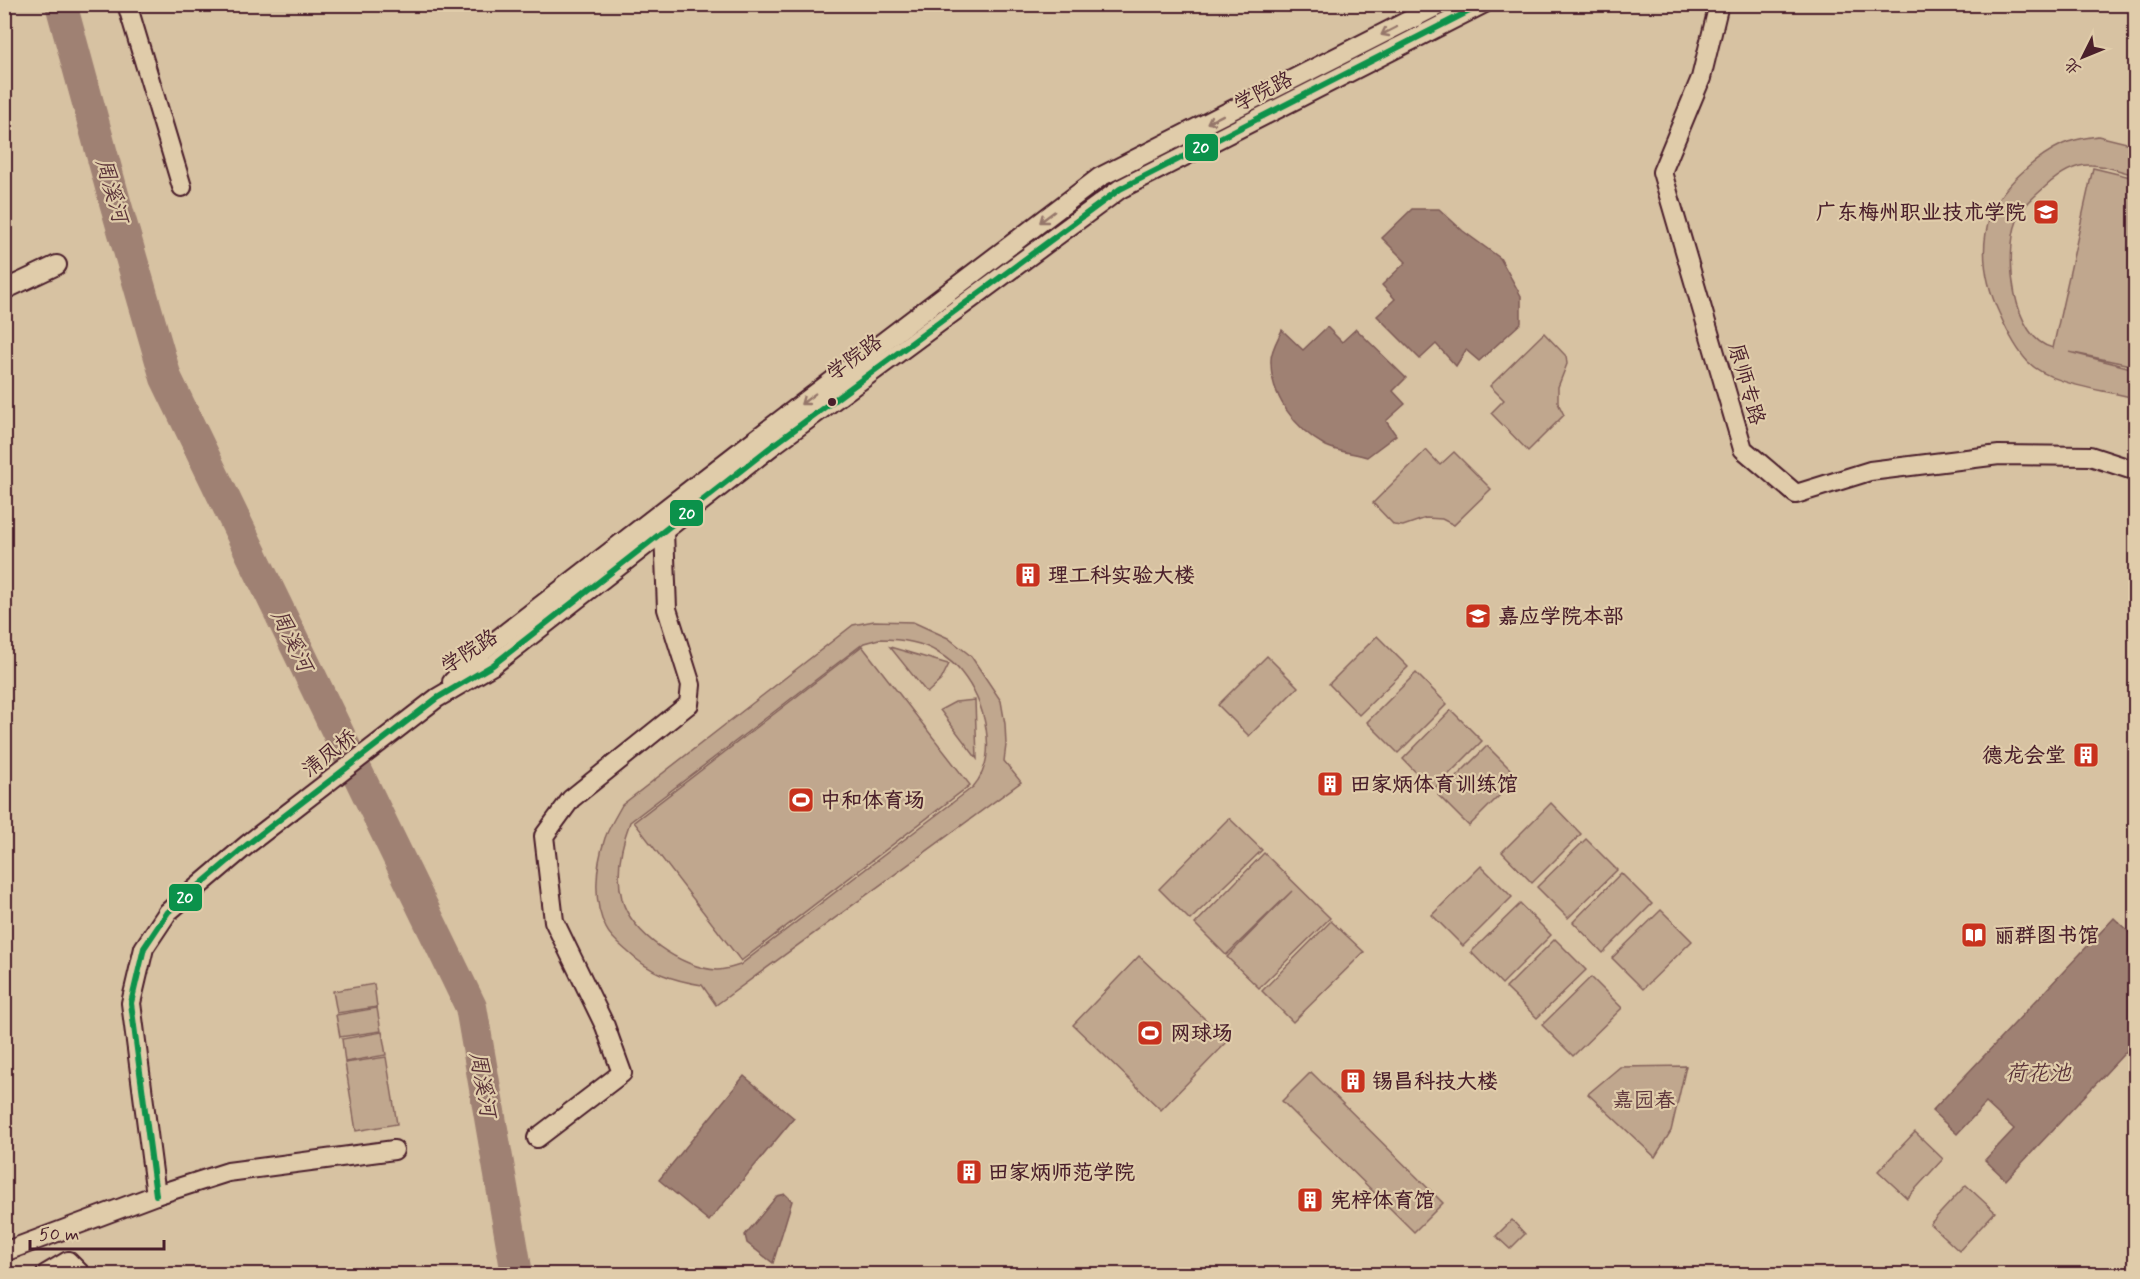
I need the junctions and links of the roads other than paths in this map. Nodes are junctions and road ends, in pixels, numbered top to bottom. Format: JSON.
{"nodes":[{"id":1,"x":127,"y":4,"type":"edge"},
{"id":2,"x":1441,"y":4,"type":"edge"},
{"id":3,"x":1483,"y":4,"type":"edge"},
{"id":4,"x":1719,"y":4,"type":"edge"},
{"id":5,"x":183,"y":187,"type":"dead end"},
{"id":6,"x":57,"y":265,"type":"dead end"},
{"id":7,"x":4,"y":290,"type":"edge"},
{"id":8,"x":2136,"y":471,"type":"edge"},
{"id":9,"x":664,"y":531,"type":"junction"},
{"id":10,"x":437,"y":698,"type":"junction"},
{"id":11,"x":537,"y":1138,"type":"dead end"},
{"id":12,"x":394,"y":1150,"type":"dead end"},
{"id":13,"x":156,"y":1195,"type":"junction"},
{"id":14,"x":4,"y":1252,"type":"edge"},
{"id":15,"x":46,"y":1275,"type":"edge"},
{"id":16,"x":81,"y":1275,"type":"edge"}],
"edges":[{"from":1,"to":5,"type":"street"},
{"from":2,"to":10,"type":"street","name":"学院路","one_way":true},
{"from":3,"to":9,"type":"street","name":"学院路"},
{"from":4,"to":8,"type":"street","name":"原师专路"},
{"from":6,"to":7,"type":"street"},
{"from":9,"to":10,"type":"street","name":"学院路"},
{"from":9,"to":11,"type":"street"},
{"from":10,"to":13,"type":"street","name":"清凤桥"},
{"from":12,"to":13,"type":"street"},
{"from":13,"to":14,"type":"street"},
{"from":15,"to":16,"type":"street"}]}
